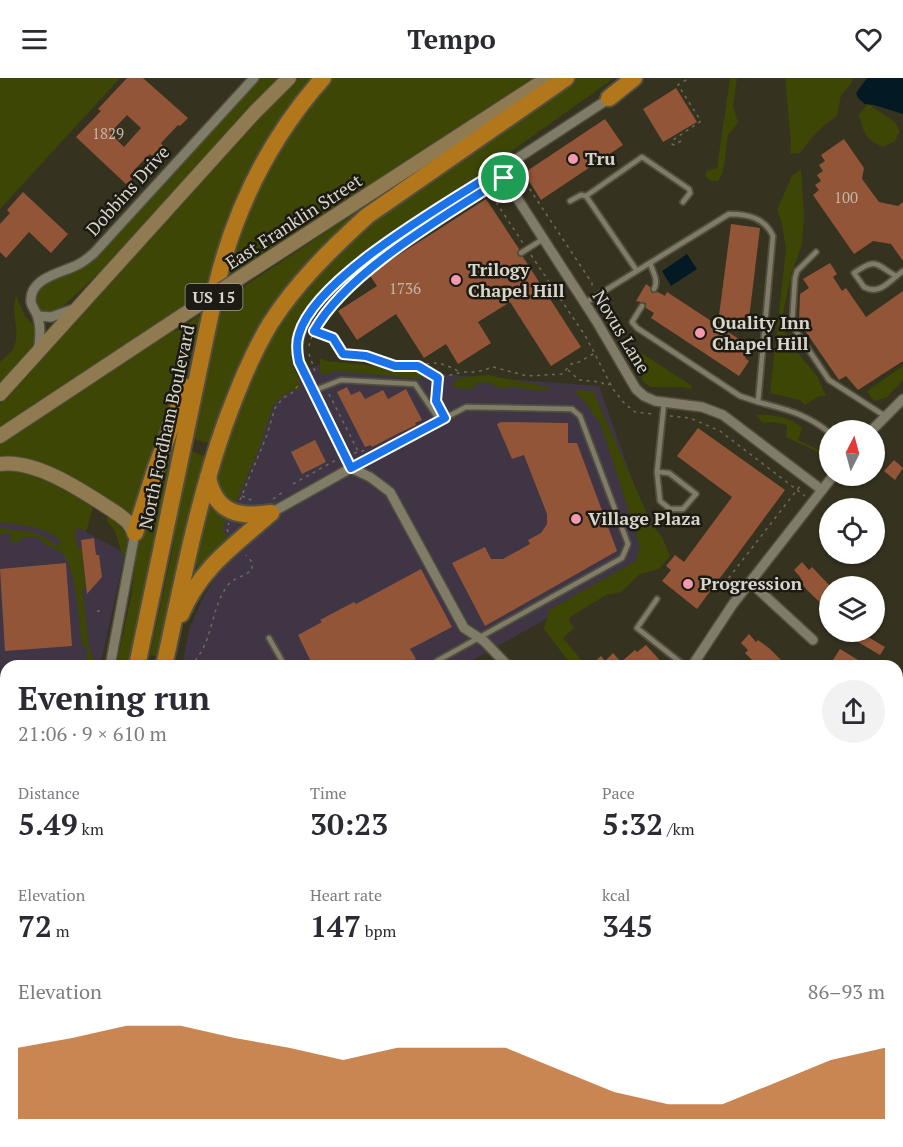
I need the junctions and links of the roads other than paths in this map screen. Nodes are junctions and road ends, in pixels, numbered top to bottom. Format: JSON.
{"nodes":[{"id":1,"x":254,"y":78,"type":"edge"},
{"id":2,"x":289,"y":78,"type":"edge"},
{"id":3,"x":323,"y":78,"type":"edge"},
{"id":4,"x":548,"y":78,"type":"edge"},
{"id":5,"x":566,"y":78,"type":"edge"},
{"id":6,"x":634,"y":78,"type":"edge"},
{"id":7,"x":641,"y":78,"type":"edge"},
{"id":8,"x":609,"y":98,"type":"junction"},
{"id":9,"x":502,"y":174,"type":"junction"},
{"id":10,"x":586,"y":196,"type":"junction"},
{"id":11,"x":570,"y":201,"type":"dead end"},
{"id":12,"x":683,"y":202,"type":"dead end"},
{"id":13,"x":543,"y":239,"type":"junction"},
{"id":14,"x":816,"y":252,"type":"dead end"},
{"id":15,"x":521,"y":253,"type":"dead end"},
{"id":16,"x":650,"y":263,"type":"junction"},
{"id":17,"x":903,"y":271,"type":"edge"},
{"id":18,"x":637,"y":272,"type":"junction"},
{"id":19,"x":896,"y":276,"type":"junction"},
{"id":20,"x":654,"y":290,"type":"dead end"},
{"id":21,"x":585,"y":304,"type":"junction"},
{"id":22,"x":642,"y":306,"type":"dead end"},
{"id":23,"x":76,"y":308,"type":"junction"},
{"id":24,"x":38,"y":316,"type":"junction"},
{"id":25,"x":205,"y":338,"type":"junction"},
{"id":26,"x":38,"y":353,"type":"junction"},
{"id":27,"x":318,"y":391,"type":"junction"},
{"id":28,"x":0,"y":394,"type":"edge"},
{"id":29,"x":903,"y":399,"type":"edge"},
{"id":30,"x":758,"y":402,"type":"junction"},
{"id":31,"x":664,"y":403,"type":"junction"},
{"id":32,"x":885,"y":416,"type":"junction"},
{"id":33,"x":881,"y":420,"type":"edge"},
{"id":34,"x":440,"y":421,"type":"junction"},
{"id":35,"x":819,"y":424,"type":"edge"},
{"id":36,"x":0,"y":436,"type":"edge"},
{"id":37,"x":0,"y":464,"type":"edge"},
{"id":38,"x":351,"y":468,"type":"junction"},
{"id":39,"x":657,"y":472,"type":"junction"},
{"id":40,"x":208,"y":477,"type":"junction"},
{"id":41,"x":825,"y":486,"type":"edge"},
{"id":42,"x":822,"y":490,"type":"junction"},
{"id":43,"x":270,"y":507,"type":"junction"},
{"id":44,"x":135,"y":533,"type":"junction"},
{"id":45,"x":750,"y":582,"type":"junction"},
{"id":46,"x":657,"y":599,"type":"dead end"},
{"id":47,"x":480,"y":637,"type":"junction"},
{"id":48,"x":269,"y":638,"type":"dead end"},
{"id":49,"x":813,"y":640,"type":"dead end"},
{"id":50,"x":168,"y":646,"type":"junction"},
{"id":51,"x":111,"y":660,"type":"edge"},
{"id":52,"x":138,"y":660,"type":"edge"},
{"id":53,"x":165,"y":660,"type":"edge"},
{"id":54,"x":282,"y":660,"type":"edge"},
{"id":55,"x":441,"y":660,"type":"edge"},
{"id":56,"x":503,"y":660,"type":"edge"},
{"id":57,"x":677,"y":660,"type":"edge"},
{"id":58,"x":696,"y":660,"type":"edge"}],
"edges":[{"from":1,"to":24,"type":"street","name":"Dobbins Drive"},
{"from":2,"to":23,"type":"main road"},
{"from":3,"to":25,"type":"highway","name":"North Fordham Boulevard","number":"US 15"},
{"from":4,"to":36,"type":"main road","name":"East Franklin Street","bridge":true},
{"from":5,"to":40,"type":"highway"},
{"from":6,"to":8,"type":"highway"},
{"from":7,"to":8,"type":"street"},
{"from":8,"to":9,"type":"street"},
{"from":9,"to":13,"type":"street","name":"Novus Lane"},
{"from":9,"to":27,"type":"street"},
{"from":10,"to":11,"type":"lane"},
{"from":10,"to":12,"type":"lane"},
{"from":10,"to":18,"type":"lane"},
{"from":13,"to":15,"type":"lane"},
{"from":13,"to":21,"type":"street","name":"Novus Lane"},
{"from":14,"to":32,"type":"lane"},
{"from":16,"to":18,"type":"lane"},
{"from":16,"to":20,"type":"lane"},
{"from":16,"to":30,"type":"lane"},
{"from":17,"to":19,"type":"lane"},
{"from":18,"to":21,"type":"lane"},
{"from":19,"to":19,"type":"lane"},
{"from":21,"to":31,"type":"street","name":"Novus Lane"},
{"from":22,"to":30,"type":"lane"},
{"from":23,"to":24,"type":"street"},
{"from":23,"to":26,"type":"main road"},
{"from":24,"to":26,"type":"street","name":"Dobbins Drive"},
{"from":25,"to":44,"type":"highway"},
{"from":25,"to":52,"type":"highway","name":"North Fordham Boulevard","number":"US 15"},
{"from":26,"to":28,"type":"main road"},
{"from":27,"to":34,"type":"lane"},
{"from":27,"to":38,"type":"street"},
{"from":29,"to":32,"type":"street"},
{"from":30,"to":35,"type":"lane"},
{"from":31,"to":39,"type":"lane"},
{"from":31,"to":42,"type":"street","name":"Novus Lane"},
{"from":32,"to":33,"type":"street"},
{"from":34,"to":38,"type":"lane"},
{"from":34,"to":47,"type":"lane"},
{"from":37,"to":44,"type":"main road"},
{"from":38,"to":43,"type":"street"},
{"from":38,"to":47,"type":"street"},
{"from":39,"to":39,"type":"lane"},
{"from":40,"to":43,"type":"highway"},
{"from":40,"to":50,"type":"highway"},
{"from":41,"to":42,"type":"street"},
{"from":42,"to":45,"type":"street"},
{"from":43,"to":50,"type":"highway"},
{"from":44,"to":51,"type":"street"},
{"from":45,"to":49,"type":"street"},
{"from":45,"to":58,"type":"street"},
{"from":46,"to":57,"type":"lane"},
{"from":47,"to":55,"type":"lane"},
{"from":47,"to":56,"type":"street"},
{"from":48,"to":54,"type":"lane"},
{"from":50,"to":53,"type":"highway"}]}
